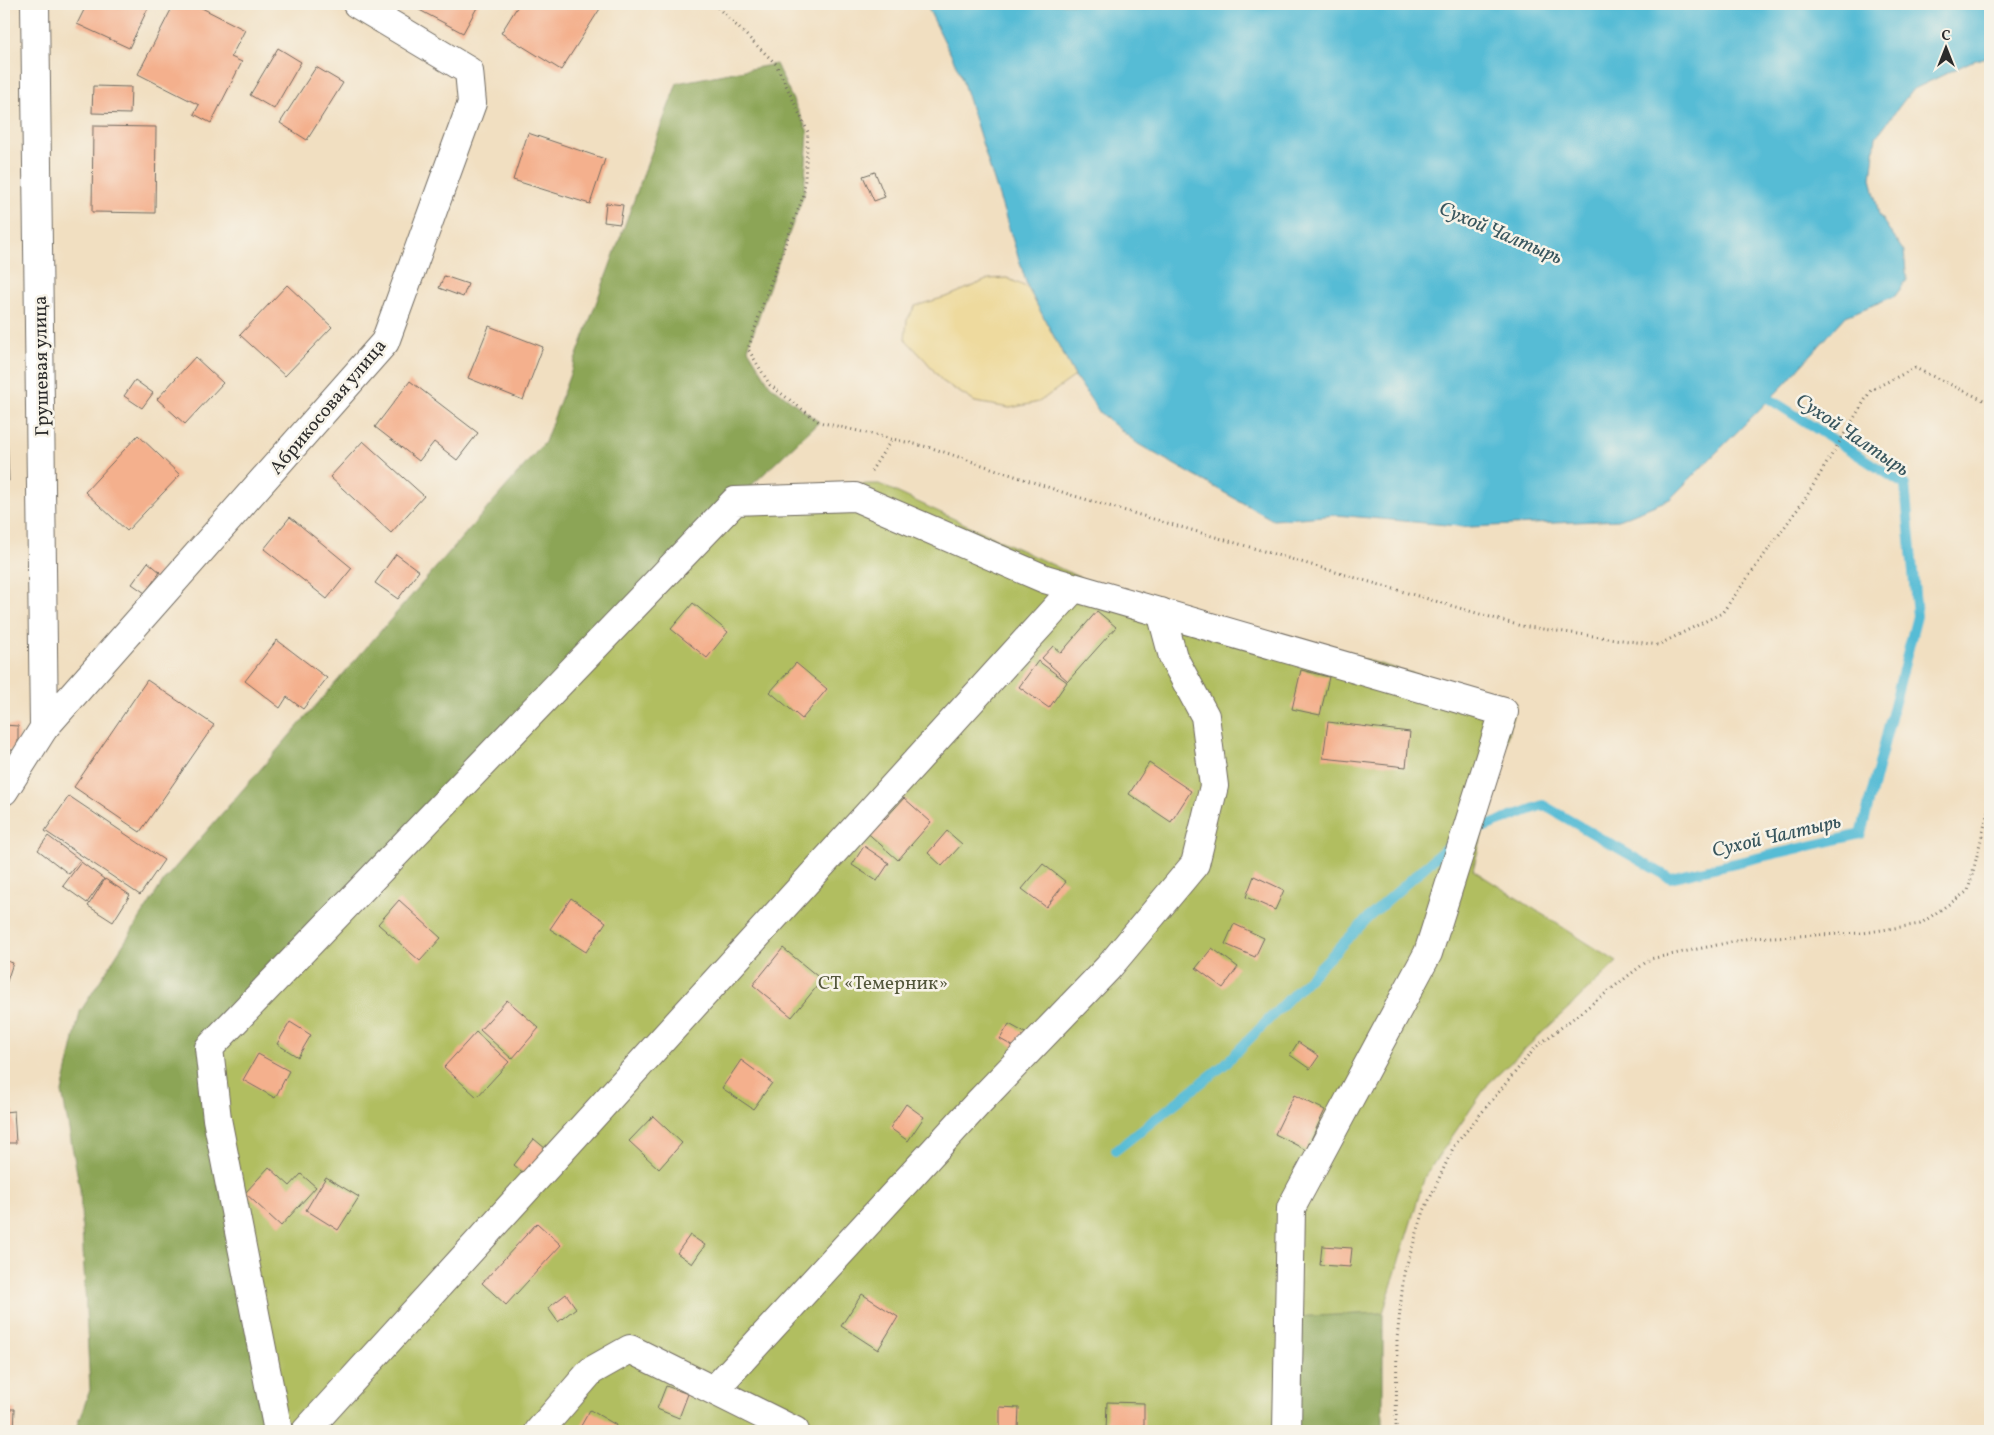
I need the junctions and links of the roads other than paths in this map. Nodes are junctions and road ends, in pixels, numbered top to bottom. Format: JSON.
{"nodes":[{"id":1,"x":36,"y":4,"type":"edge"},
{"id":2,"x":357,"y":4,"type":"edge"},
{"id":3,"x":1074,"y":588,"type":"junction"},
{"id":4,"x":1161,"y":612,"type":"junction"},
{"id":5,"x":44,"y":728,"type":"junction"},
{"id":6,"x":4,"y":791,"type":"edge"},
{"id":7,"x":714,"y":1390,"type":"junction"},
{"id":8,"x":278,"y":1431,"type":"edge"},
{"id":9,"x":306,"y":1431,"type":"edge"},
{"id":10,"x":539,"y":1431,"type":"edge"},
{"id":11,"x":795,"y":1431,"type":"edge"},
{"id":12,"x":1287,"y":1431,"type":"edge"}],
"edges":[{"from":1,"to":5,"type":"street","name":"Грушевая улица"},
{"from":2,"to":5,"type":"street","name":"Абрикосовая улица"},
{"from":3,"to":4,"type":"street"},
{"from":3,"to":8,"type":"street"},
{"from":3,"to":9,"type":"street"},
{"from":4,"to":7,"type":"street"},
{"from":4,"to":12,"type":"street"},
{"from":5,"to":6,"type":"street","name":"Абрикосовая улица"},
{"from":7,"to":10,"type":"street"},
{"from":7,"to":11,"type":"street"}]}
